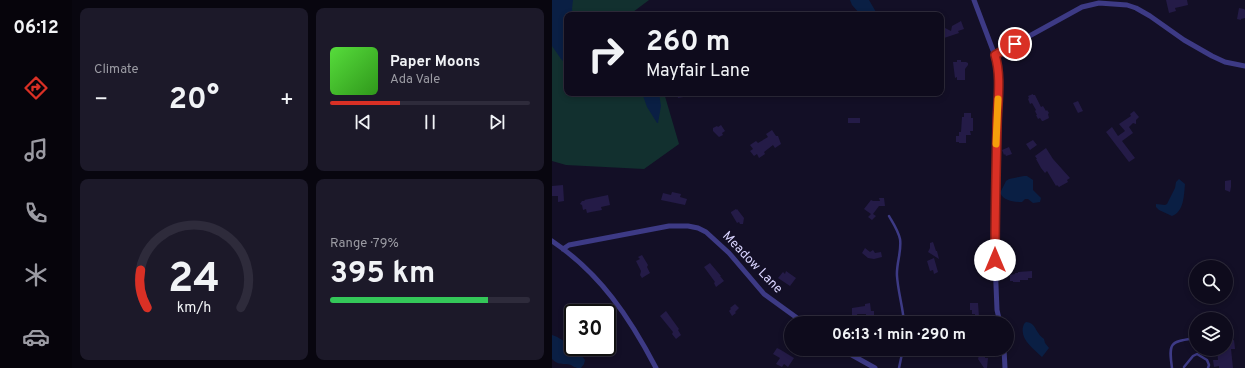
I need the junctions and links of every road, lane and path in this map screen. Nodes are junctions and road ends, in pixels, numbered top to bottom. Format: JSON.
{"nodes":[{"id":1,"x":974,"y":0,"type":"edge"},
{"id":2,"x":995,"y":55,"type":"junction"},
{"id":3,"x":1245,"y":66,"type":"edge"},
{"id":4,"x":889,"y":216,"type":"dead end"},
{"id":5,"x":552,"y":241,"type":"edge"},
{"id":6,"x":564,"y":248,"type":"junction"},
{"id":7,"x":794,"y":316,"type":"edge"},
{"id":8,"x":903,"y":316,"type":"edge"},
{"id":9,"x":998,"y":316,"type":"edge"},
{"id":10,"x":1189,"y":339,"type":"edge"},
{"id":11,"x":854,"y":356,"type":"edge"},
{"id":12,"x":901,"y":356,"type":"edge"},
{"id":13,"x":1004,"y":356,"type":"edge"},
{"id":14,"x":656,"y":368,"type":"edge"},
{"id":15,"x":875,"y":368,"type":"edge"},
{"id":16,"x":898,"y":368,"type":"edge"},
{"id":17,"x":1005,"y":368,"type":"edge"},
{"id":18,"x":1172,"y":368,"type":"edge"},
{"id":19,"x":1179,"y":368,"type":"edge"},
{"id":20,"x":1185,"y":368,"type":"edge"},
{"id":21,"x":1208,"y":368,"type":"edge"}],
"edges":[{"from":1,"to":2,"type":"street"},
{"from":2,"to":3,"type":"street"},
{"from":2,"to":9,"type":"street"},
{"from":4,"to":8,"type":"lane"},
{"from":5,"to":6,"type":"street"},
{"from":6,"to":7,"type":"street","name":"Meadow Lane"},
{"from":6,"to":14,"type":"street"},
{"from":10,"to":18,"type":"lane"},
{"from":11,"to":15,"type":"street"},
{"from":12,"to":16,"type":"lane"},
{"from":13,"to":17,"type":"street"},
{"from":19,"to":20,"type":"lane"},
{"from":20,"to":21,"type":"lane"}]}
